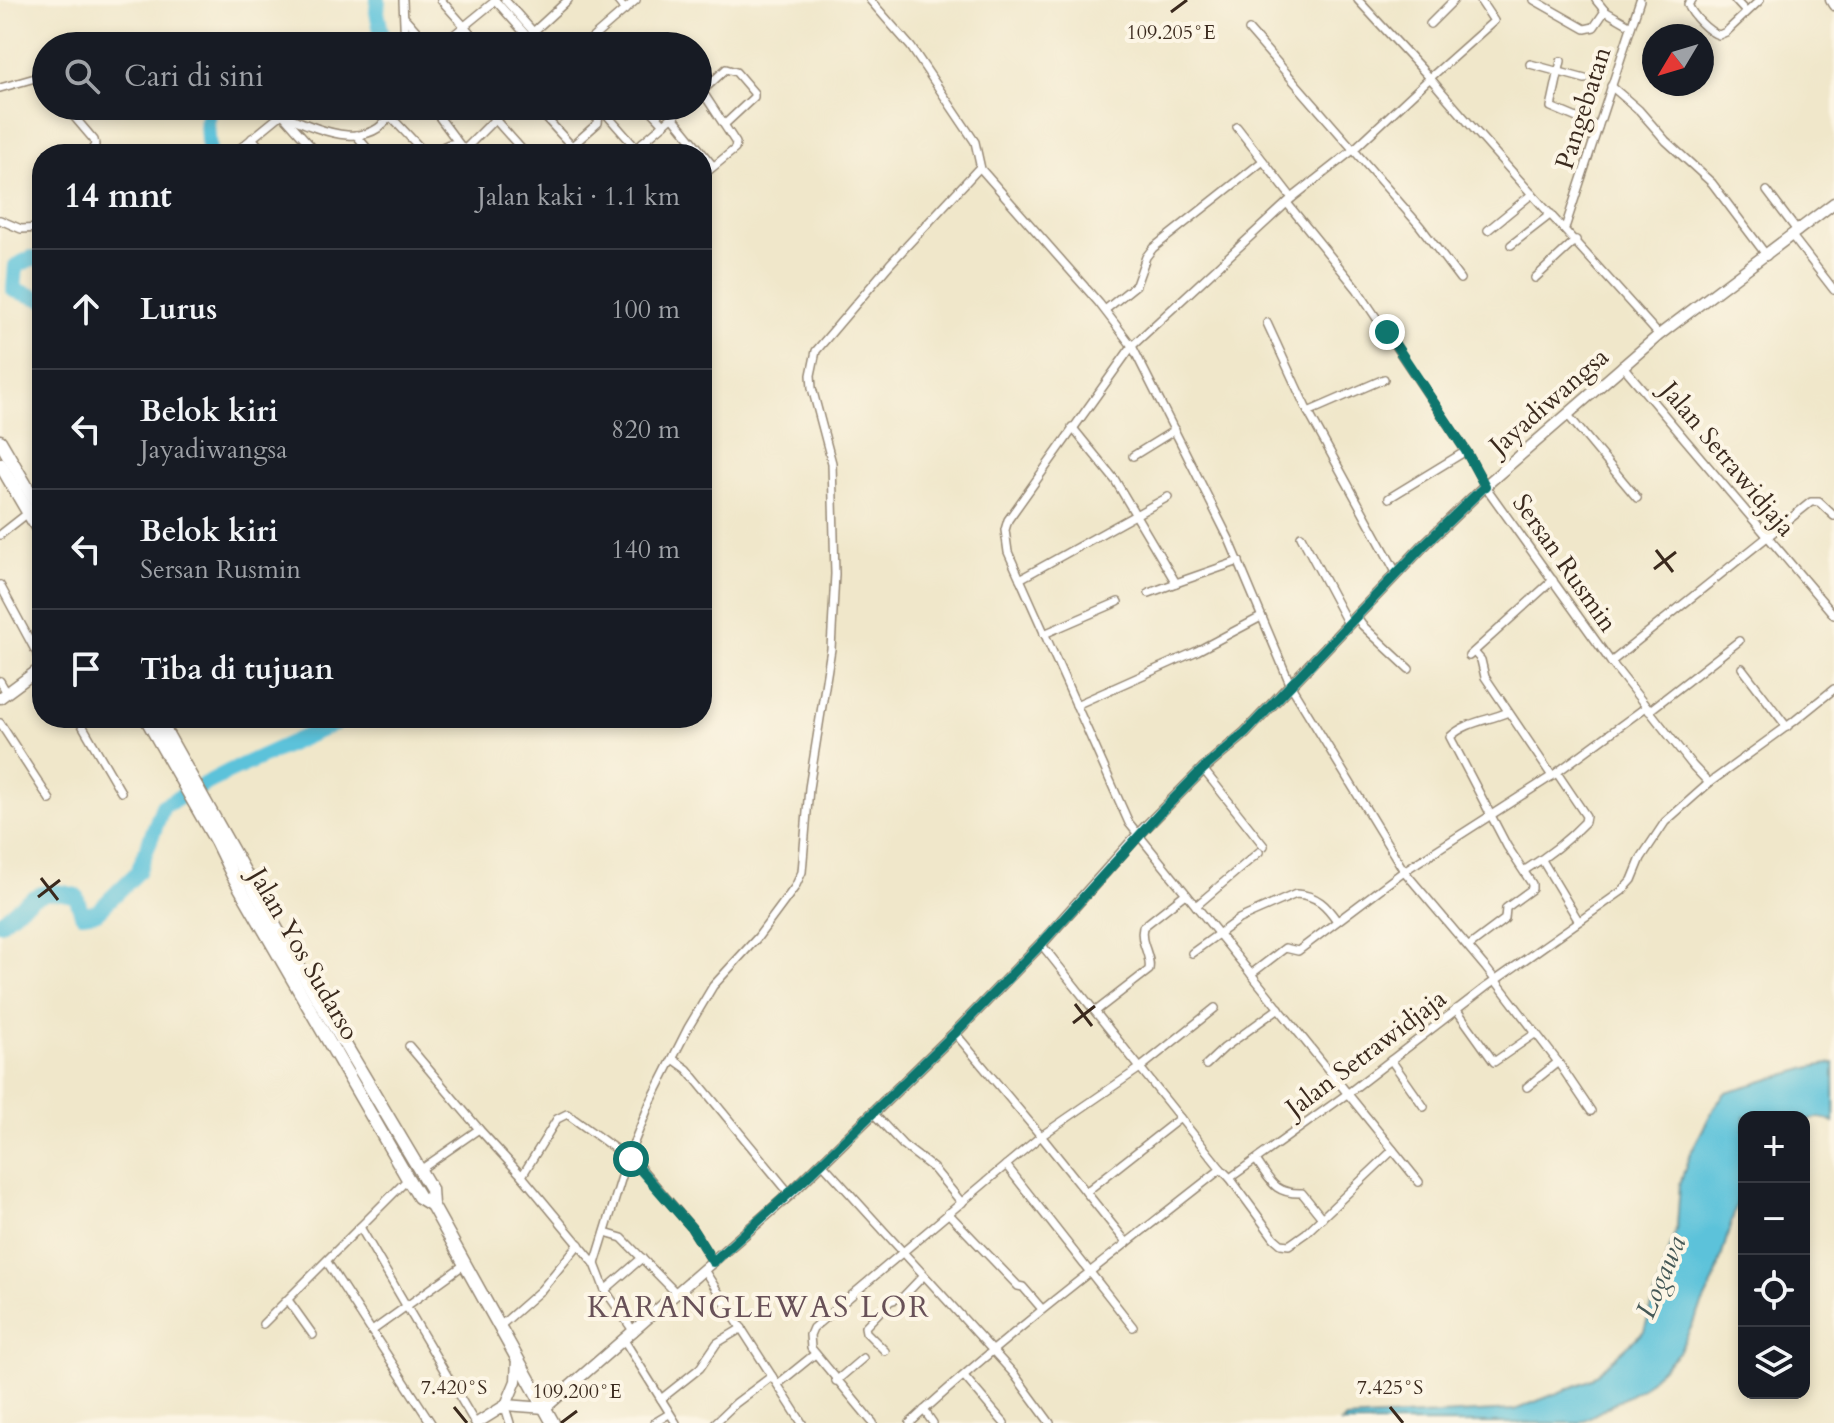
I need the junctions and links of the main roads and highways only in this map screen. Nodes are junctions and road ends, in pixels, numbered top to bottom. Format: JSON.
{"nodes":[{"id":1,"x":0,"y":441,"type":"edge"},
{"id":2,"x":0,"y":464,"type":"edge"},
{"id":3,"x":32,"y":488,"type":"edge"},
{"id":4,"x":32,"y":509,"type":"edge"},
{"id":5,"x":154,"y":728,"type":"edge"},
{"id":6,"x":162,"y":728,"type":"edge"},
{"id":7,"x":170,"y":750,"type":"junction"},
{"id":8,"x":220,"y":838,"type":"junction"},
{"id":9,"x":432,"y":1205,"type":"junction"},
{"id":10,"x":553,"y":1423,"type":"edge"}],
"edges":[{"from":1,"to":3,"type":"highway"},
{"from":2,"to":4,"type":"highway"},
{"from":5,"to":7,"type":"highway","name":"Jalan Yos Sudarso"},
{"from":6,"to":7,"type":"highway","name":"Jalan Yos Sudarso"},
{"from":7,"to":8,"type":"highway","name":"Jalan Yos Sudarso"},
{"from":8,"to":9,"type":"highway","name":"Jalan Yos Sudarso"},
{"from":8,"to":9,"type":"highway","name":"Jalan Yos Sudarso"},
{"from":9,"to":10,"type":"highway","name":"Jalan Yos Sudarso"}]}
